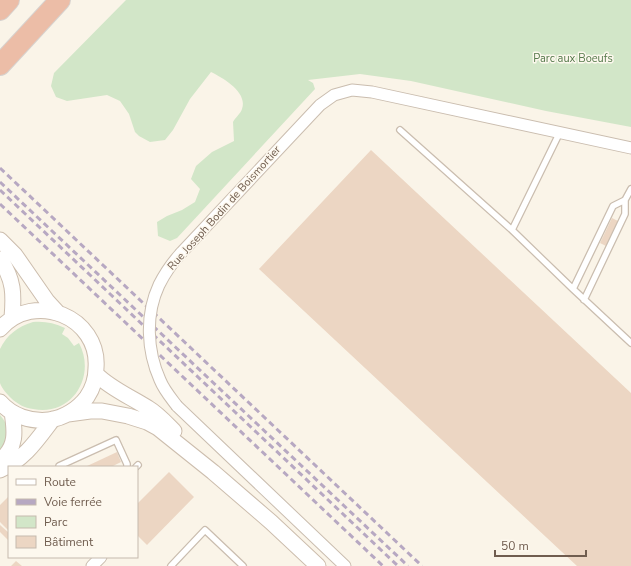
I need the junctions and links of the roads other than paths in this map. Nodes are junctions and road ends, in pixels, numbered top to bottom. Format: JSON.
{"nodes":[{"id":1,"x":9,"y":0,"type":"edge"},
{"id":2,"x":60,"y":0,"type":"edge"},
{"id":3,"x":0,"y":10,"type":"edge"},
{"id":4,"x":0,"y":65,"type":"edge"},
{"id":5,"x":400,"y":130,"type":"dead end"},
{"id":6,"x":560,"y":132,"type":"junction"},
{"id":7,"x":631,"y":148,"type":"edge"},
{"id":8,"x":631,"y":189,"type":"edge"},
{"id":9,"x":625,"y":200,"type":"junction"},
{"id":10,"x":512,"y":230,"type":"junction"},
{"id":11,"x":0,"y":240,"type":"edge"},
{"id":12,"x":0,"y":259,"type":"edge"},
{"id":13,"x":573,"y":290,"type":"junction"},
{"id":14,"x":584,"y":300,"type":"junction"},
{"id":15,"x":58,"y":313,"type":"junction"},
{"id":16,"x":12,"y":318,"type":"junction"},
{"id":17,"x":0,"y":329,"type":"edge"},
{"id":18,"x":631,"y":343,"type":"edge"},
{"id":19,"x":96,"y":374,"type":"junction"},
{"id":20,"x":0,"y":402,"type":"edge"},
{"id":21,"x":12,"y":412,"type":"junction"},
{"id":22,"x":68,"y":414,"type":"junction"},
{"id":23,"x":53,"y":419,"type":"junction"},
{"id":24,"x":0,"y":460,"type":"edge"},
{"id":25,"x":10,"y":466,"type":"edge"},
{"id":26,"x":59,"y":466,"type":"edge"},
{"id":27,"x":127,"y":466,"type":"edge"},
{"id":28,"x":213,"y":472,"type":"junction"},
{"id":29,"x":175,"y":565,"type":"edge"},
{"id":30,"x":243,"y":566,"type":"edge"},
{"id":31,"x":318,"y":566,"type":"edge"},
{"id":32,"x":345,"y":566,"type":"edge"}],
"edges":[{"from":1,"to":3,"type":"highway"},
{"from":2,"to":4,"type":"highway"},
{"from":5,"to":10,"type":"lane"},
{"from":6,"to":7,"type":"street","name":"Rue Joseph Bodin de Boismortier"},
{"from":6,"to":10,"type":"lane"},
{"from":6,"to":32,"type":"street","name":"Rue Joseph Bodin de Boismortier","bridge":true},
{"from":8,"to":9,"type":"lane"},
{"from":9,"to":13,"type":"lane"},
{"from":9,"to":14,"type":"lane"},
{"from":10,"to":13,"type":"lane"},
{"from":11,"to":15,"type":"main road"},
{"from":12,"to":16,"type":"main road"},
{"from":13,"to":14,"type":"lane"},
{"from":14,"to":18,"type":"lane"},
{"from":15,"to":16,"type":"main road"},
{"from":15,"to":19,"type":"main road"},
{"from":16,"to":17,"type":"main road"},
{"from":19,"to":22,"type":"main road"},
{"from":19,"to":28,"type":"main road"},
{"from":20,"to":21,"type":"main road"},
{"from":21,"to":23,"type":"main road"},
{"from":21,"to":24,"type":"main road"},
{"from":22,"to":23,"type":"main road"},
{"from":22,"to":28,"type":"main road"},
{"from":23,"to":25,"type":"main road"},
{"from":26,"to":27,"type":"lane"},
{"from":28,"to":31,"type":"main road"},
{"from":29,"to":30,"type":"lane"}]}
